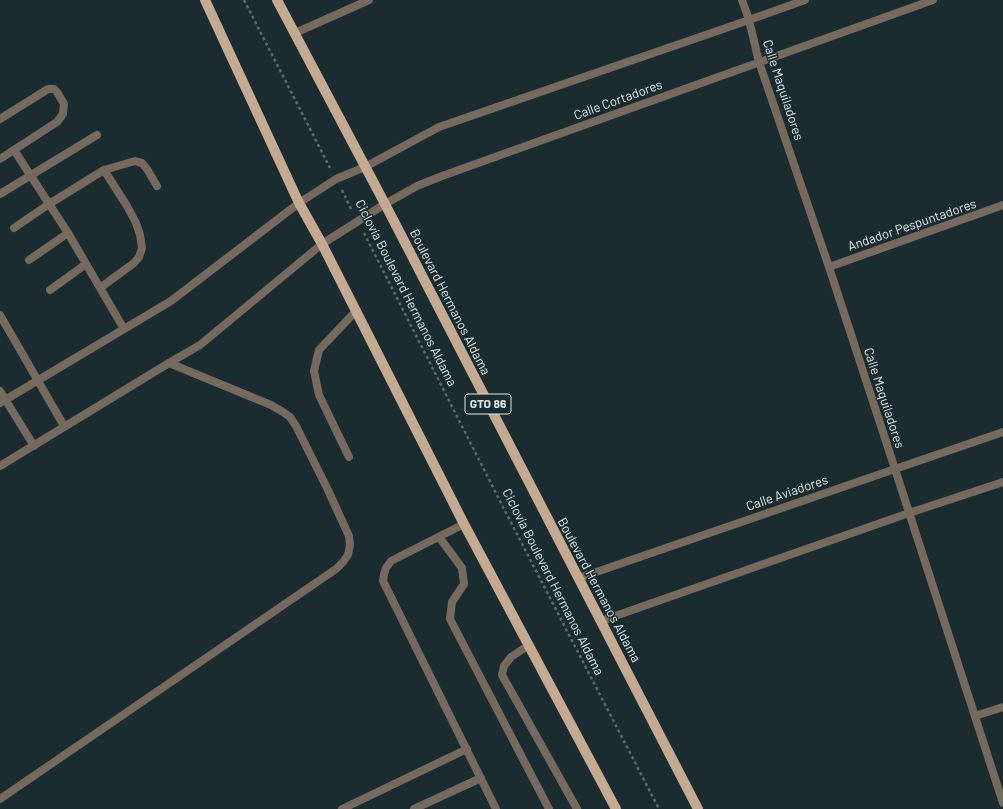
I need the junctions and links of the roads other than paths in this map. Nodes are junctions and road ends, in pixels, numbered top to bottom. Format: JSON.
{"nodes":[{"id":1,"x":205,"y":0,"type":"edge"},
{"id":2,"x":277,"y":0,"type":"edge"},
{"id":3,"x":369,"y":0,"type":"edge"},
{"id":4,"x":742,"y":0,"type":"edge"},
{"id":5,"x":805,"y":0,"type":"edge"},
{"id":6,"x":933,"y":0,"type":"edge"},
{"id":7,"x":749,"y":20,"type":"junction"},
{"id":8,"x":295,"y":33,"type":"junction"},
{"id":9,"x":759,"y":62,"type":"junction"},
{"id":10,"x":0,"y":119,"type":"edge"},
{"id":11,"x":97,"y":135,"type":"dead end"},
{"id":12,"x":14,"y":150,"type":"junction"},
{"id":13,"x":0,"y":159,"type":"edge"},
{"id":14,"x":365,"y":166,"type":"junction"},
{"id":15,"x":104,"y":170,"type":"junction"},
{"id":16,"x":30,"y":176,"type":"junction"},
{"id":17,"x":157,"y":186,"type":"dead end"},
{"id":18,"x":0,"y":194,"type":"edge"},
{"id":19,"x":299,"y":203,"type":"junction"},
{"id":20,"x":49,"y":204,"type":"junction"},
{"id":21,"x":385,"y":204,"type":"junction"},
{"id":22,"x":1003,"y":206,"type":"edge"},
{"id":23,"x":14,"y":228,"type":"dead end"},
{"id":24,"x":68,"y":233,"type":"junction"},
{"id":25,"x":322,"y":244,"type":"junction"},
{"id":26,"x":29,"y":260,"type":"dead end"},
{"id":27,"x":86,"y":264,"type":"junction"},
{"id":28,"x":829,"y":267,"type":"junction"},
{"id":29,"x":100,"y":288,"type":"junction"},
{"id":30,"x":50,"y":290,"type":"dead end"},
{"id":31,"x":356,"y":311,"type":"junction"},
{"id":32,"x":0,"y":315,"type":"edge"},
{"id":33,"x":124,"y":329,"type":"junction"},
{"id":34,"x":169,"y":363,"type":"junction"},
{"id":35,"x":38,"y":381,"type":"junction"},
{"id":36,"x":0,"y":391,"type":"edge"},
{"id":37,"x":3,"y":402,"type":"edge"},
{"id":38,"x":64,"y":426,"type":"junction"},
{"id":39,"x":1003,"y":432,"type":"edge"},
{"id":40,"x":34,"y":446,"type":"junction"},
{"id":41,"x":349,"y":457,"type":"dead end"},
{"id":42,"x":0,"y":466,"type":"edge"},
{"id":43,"x":895,"y":469,"type":"junction"},
{"id":44,"x":1003,"y":482,"type":"edge"},
{"id":45,"x":909,"y":513,"type":"junction"},
{"id":46,"x":464,"y":524,"type":"junction"},
{"id":47,"x":439,"y":536,"type":"junction"},
{"id":48,"x":579,"y":578,"type":"junction"},
{"id":49,"x":601,"y":621,"type":"junction"},
{"id":50,"x":529,"y":645,"type":"junction"},
{"id":51,"x":1003,"y":707,"type":"edge"},
{"id":52,"x":975,"y":716,"type":"junction"},
{"id":53,"x":467,"y":749,"type":"junction"},
{"id":54,"x":481,"y":778,"type":"junction"},
{"id":55,"x":0,"y":799,"type":"edge"},
{"id":56,"x":1003,"y":803,"type":"edge"},
{"id":57,"x":342,"y":809,"type":"edge"},
{"id":58,"x":414,"y":809,"type":"edge"},
{"id":59,"x":496,"y":809,"type":"edge"},
{"id":60,"x":549,"y":809,"type":"edge"},
{"id":61,"x":577,"y":809,"type":"edge"},
{"id":62,"x":616,"y":809,"type":"edge"},
{"id":63,"x":698,"y":809,"type":"edge"}],
"edges":[{"from":1,"to":19,"type":"main road"},
{"from":2,"to":8,"type":"main road","name":"Boulevard Hermanos Aldama","number":"GTO 86"},
{"from":3,"to":8,"type":"lane"},
{"from":4,"to":7,"type":"lane","name":"Calle Maquiladores"},
{"from":5,"to":7,"type":"lane"},
{"from":6,"to":9,"type":"lane","name":"Calle Cortadores"},
{"from":7,"to":9,"type":"lane","name":"Calle Maquiladores"},
{"from":7,"to":14,"type":"lane"},
{"from":8,"to":14,"type":"main road","name":"Boulevard Hermanos Aldama","number":"GTO 86"},
{"from":9,"to":21,"type":"lane","name":"Calle Cortadores"},
{"from":9,"to":28,"type":"lane","name":"Calle Maquiladores"},
{"from":10,"to":12,"type":"lane"},
{"from":11,"to":16,"type":"lane"},
{"from":12,"to":13,"type":"lane"},
{"from":12,"to":16,"type":"lane"},
{"from":14,"to":19,"type":"lane"},
{"from":14,"to":21,"type":"main road","name":"Boulevard Hermanos Aldama","number":"GTO 86"},
{"from":15,"to":17,"type":"lane"},
{"from":15,"to":20,"type":"lane"},
{"from":15,"to":29,"type":"lane"},
{"from":16,"to":18,"type":"lane"},
{"from":16,"to":20,"type":"lane"},
{"from":19,"to":25,"type":"main road"},
{"from":19,"to":33,"type":"lane"},
{"from":20,"to":23,"type":"lane"},
{"from":20,"to":24,"type":"lane"},
{"from":21,"to":25,"type":"lane","name":"Calle Cortadores"},
{"from":21,"to":48,"type":"main road","name":"Boulevard Hermanos Aldama","number":"GTO 86"},
{"from":22,"to":28,"type":"lane","name":"Andador Pespuntadores"},
{"from":24,"to":26,"type":"lane"},
{"from":24,"to":27,"type":"lane"},
{"from":25,"to":31,"type":"main road"},
{"from":25,"to":34,"type":"lane","name":"Calle Cortadores"},
{"from":27,"to":29,"type":"lane"},
{"from":27,"to":30,"type":"lane"},
{"from":28,"to":43,"type":"lane","name":"Calle Maquiladores"},
{"from":29,"to":33,"type":"lane"},
{"from":31,"to":41,"type":"lane"},
{"from":31,"to":46,"type":"main road"},
{"from":32,"to":35,"type":"lane"},
{"from":33,"to":35,"type":"lane"},
{"from":34,"to":38,"type":"lane","name":"Calle Cortadores"},
{"from":34,"to":55,"type":"lane"},
{"from":35,"to":37,"type":"lane"},
{"from":35,"to":38,"type":"lane"},
{"from":36,"to":37,"type":"lane"},
{"from":37,"to":40,"type":"lane"},
{"from":38,"to":40,"type":"lane","name":"Calle Cortadores"},
{"from":39,"to":43,"type":"lane","name":"Calle Aviadores"},
{"from":40,"to":42,"type":"lane","name":"Calle Cortadores"},
{"from":43,"to":45,"type":"lane","name":"Calle Maquiladores"},
{"from":43,"to":48,"type":"lane","name":"Calle Aviadores"},
{"from":44,"to":45,"type":"lane"},
{"from":45,"to":49,"type":"lane"},
{"from":45,"to":52,"type":"lane","name":"Calle Maquiladores"},
{"from":46,"to":47,"type":"lane"},
{"from":46,"to":50,"type":"main road"},
{"from":47,"to":53,"type":"lane"},
{"from":47,"to":60,"type":"lane"},
{"from":48,"to":49,"type":"main road","name":"Boulevard Hermanos Aldama","number":"GTO 86"},
{"from":49,"to":63,"type":"main road","name":"Boulevard Hermanos Aldama","number":"GTO 86"},
{"from":50,"to":61,"type":"lane"},
{"from":50,"to":62,"type":"main road"},
{"from":51,"to":52,"type":"lane"},
{"from":52,"to":56,"type":"lane","name":"Calle Maquiladores"},
{"from":53,"to":54,"type":"lane"},
{"from":53,"to":57,"type":"lane"},
{"from":54,"to":58,"type":"lane"},
{"from":54,"to":59,"type":"lane"}]}
